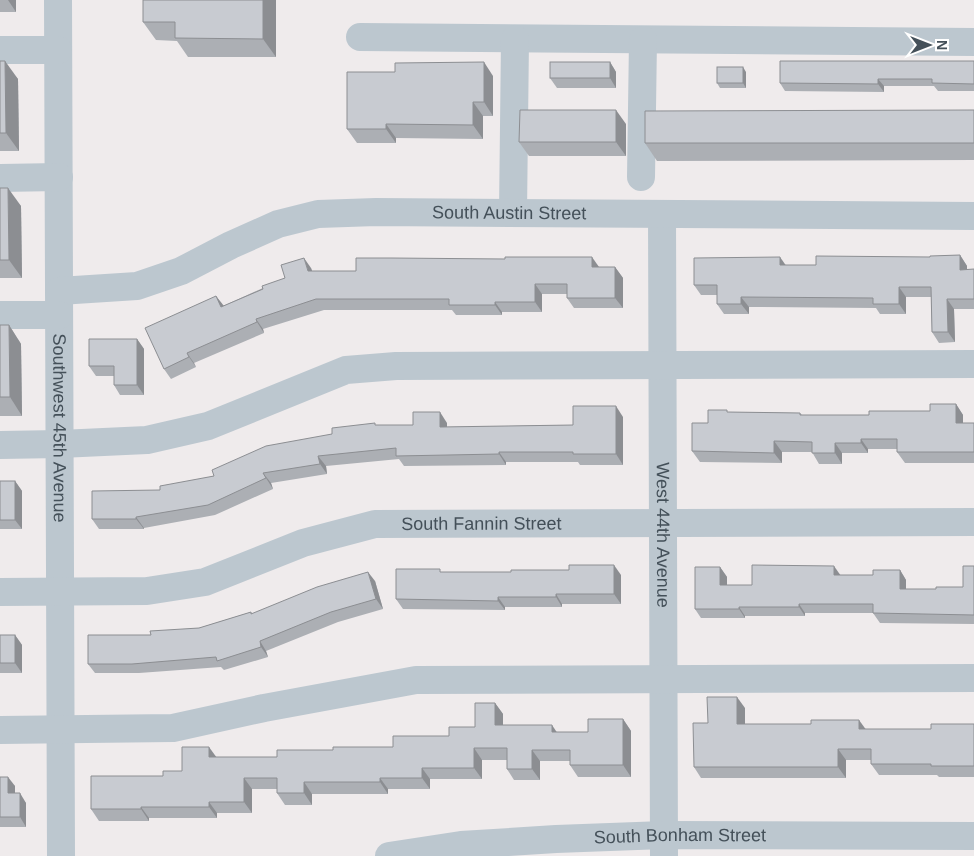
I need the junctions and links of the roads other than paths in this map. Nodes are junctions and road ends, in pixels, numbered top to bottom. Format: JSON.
{"nodes":[{"id":1,"x":58,"y":0,"type":"edge"},
{"id":2,"x":360,"y":37,"type":"dead end"},
{"id":3,"x":515,"y":39,"type":"junction"},
{"id":4,"x":643,"y":40,"type":"junction"},
{"id":5,"x":974,"y":42,"type":"edge"},
{"id":6,"x":0,"y":50,"type":"edge"},
{"id":7,"x":58,"y":50,"type":"junction"},
{"id":8,"x":641,"y":177,"type":"dead end"},
{"id":9,"x":0,"y":178,"type":"edge"},
{"id":10,"x":58,"y":178,"type":"junction"},
{"id":11,"x":513,"y":213,"type":"junction"},
{"id":12,"x":662,"y":214,"type":"junction"},
{"id":13,"x":974,"y":216,"type":"edge"},
{"id":14,"x":59,"y":303,"type":"junction"},
{"id":15,"x":0,"y":315,"type":"edge"},
{"id":16,"x":974,"y":364,"type":"edge"},
{"id":17,"x":662,"y":366,"type":"junction"},
{"id":18,"x":0,"y":444,"type":"edge"},
{"id":19,"x":60,"y":444,"type":"junction"},
{"id":20,"x":974,"y":522,"type":"edge"},
{"id":21,"x":662,"y":523,"type":"junction"},
{"id":22,"x":0,"y":592,"type":"edge"},
{"id":23,"x":60,"y":592,"type":"junction"},
{"id":24,"x":663,"y":678,"type":"junction"},
{"id":25,"x":974,"y":678,"type":"edge"},
{"id":26,"x":0,"y":730,"type":"edge"},
{"id":27,"x":60,"y":730,"type":"junction"},
{"id":28,"x":974,"y":836,"type":"edge"},
{"id":29,"x":664,"y":846,"type":"edge"},
{"id":30,"x":60,"y":856,"type":"edge"},
{"id":31,"x":388,"y":856,"type":"edge"}],
"edges":[{"from":1,"to":7,"type":"street","name":"Southwest 45th Avenue"},
{"from":2,"to":3,"type":"street"},
{"from":3,"to":4,"type":"street"},
{"from":3,"to":11,"type":"street"},
{"from":4,"to":5,"type":"street"},
{"from":4,"to":8,"type":"street"},
{"from":6,"to":7,"type":"street"},
{"from":7,"to":10,"type":"street","name":"Southwest 45th Avenue"},
{"from":9,"to":10,"type":"street"},
{"from":10,"to":14,"type":"street","name":"Southwest 45th Avenue"},
{"from":11,"to":12,"type":"street","name":"South Austin Street"},
{"from":11,"to":14,"type":"street","name":"South Austin Street"},
{"from":12,"to":13,"type":"street","name":"South Austin Street"},
{"from":12,"to":17,"type":"street","name":"West 44th Avenue"},
{"from":14,"to":15,"type":"street","name":"South Austin Street"},
{"from":14,"to":19,"type":"street","name":"Southwest 45th Avenue"},
{"from":16,"to":17,"type":"street"},
{"from":17,"to":19,"type":"street"},
{"from":17,"to":21,"type":"street","name":"West 44th Avenue"},
{"from":18,"to":19,"type":"street"},
{"from":19,"to":23,"type":"street","name":"Southwest 45th Avenue"},
{"from":20,"to":21,"type":"street","name":"South Fannin Street"},
{"from":21,"to":23,"type":"street","name":"South Fannin Street"},
{"from":21,"to":24,"type":"street","name":"West 44th Avenue"},
{"from":22,"to":23,"type":"street","name":"South Fannin Street"},
{"from":23,"to":27,"type":"street","name":"Southwest 45th Avenue"},
{"from":24,"to":25,"type":"street"},
{"from":24,"to":27,"type":"street"},
{"from":24,"to":29,"type":"street","name":"West 44th Avenue"},
{"from":26,"to":27,"type":"street"},
{"from":27,"to":30,"type":"street","name":"Southwest 45th Avenue"},
{"from":28,"to":29,"type":"street","name":"South Bonham Street"},
{"from":29,"to":31,"type":"street","name":"South Bonham Street"}]}
